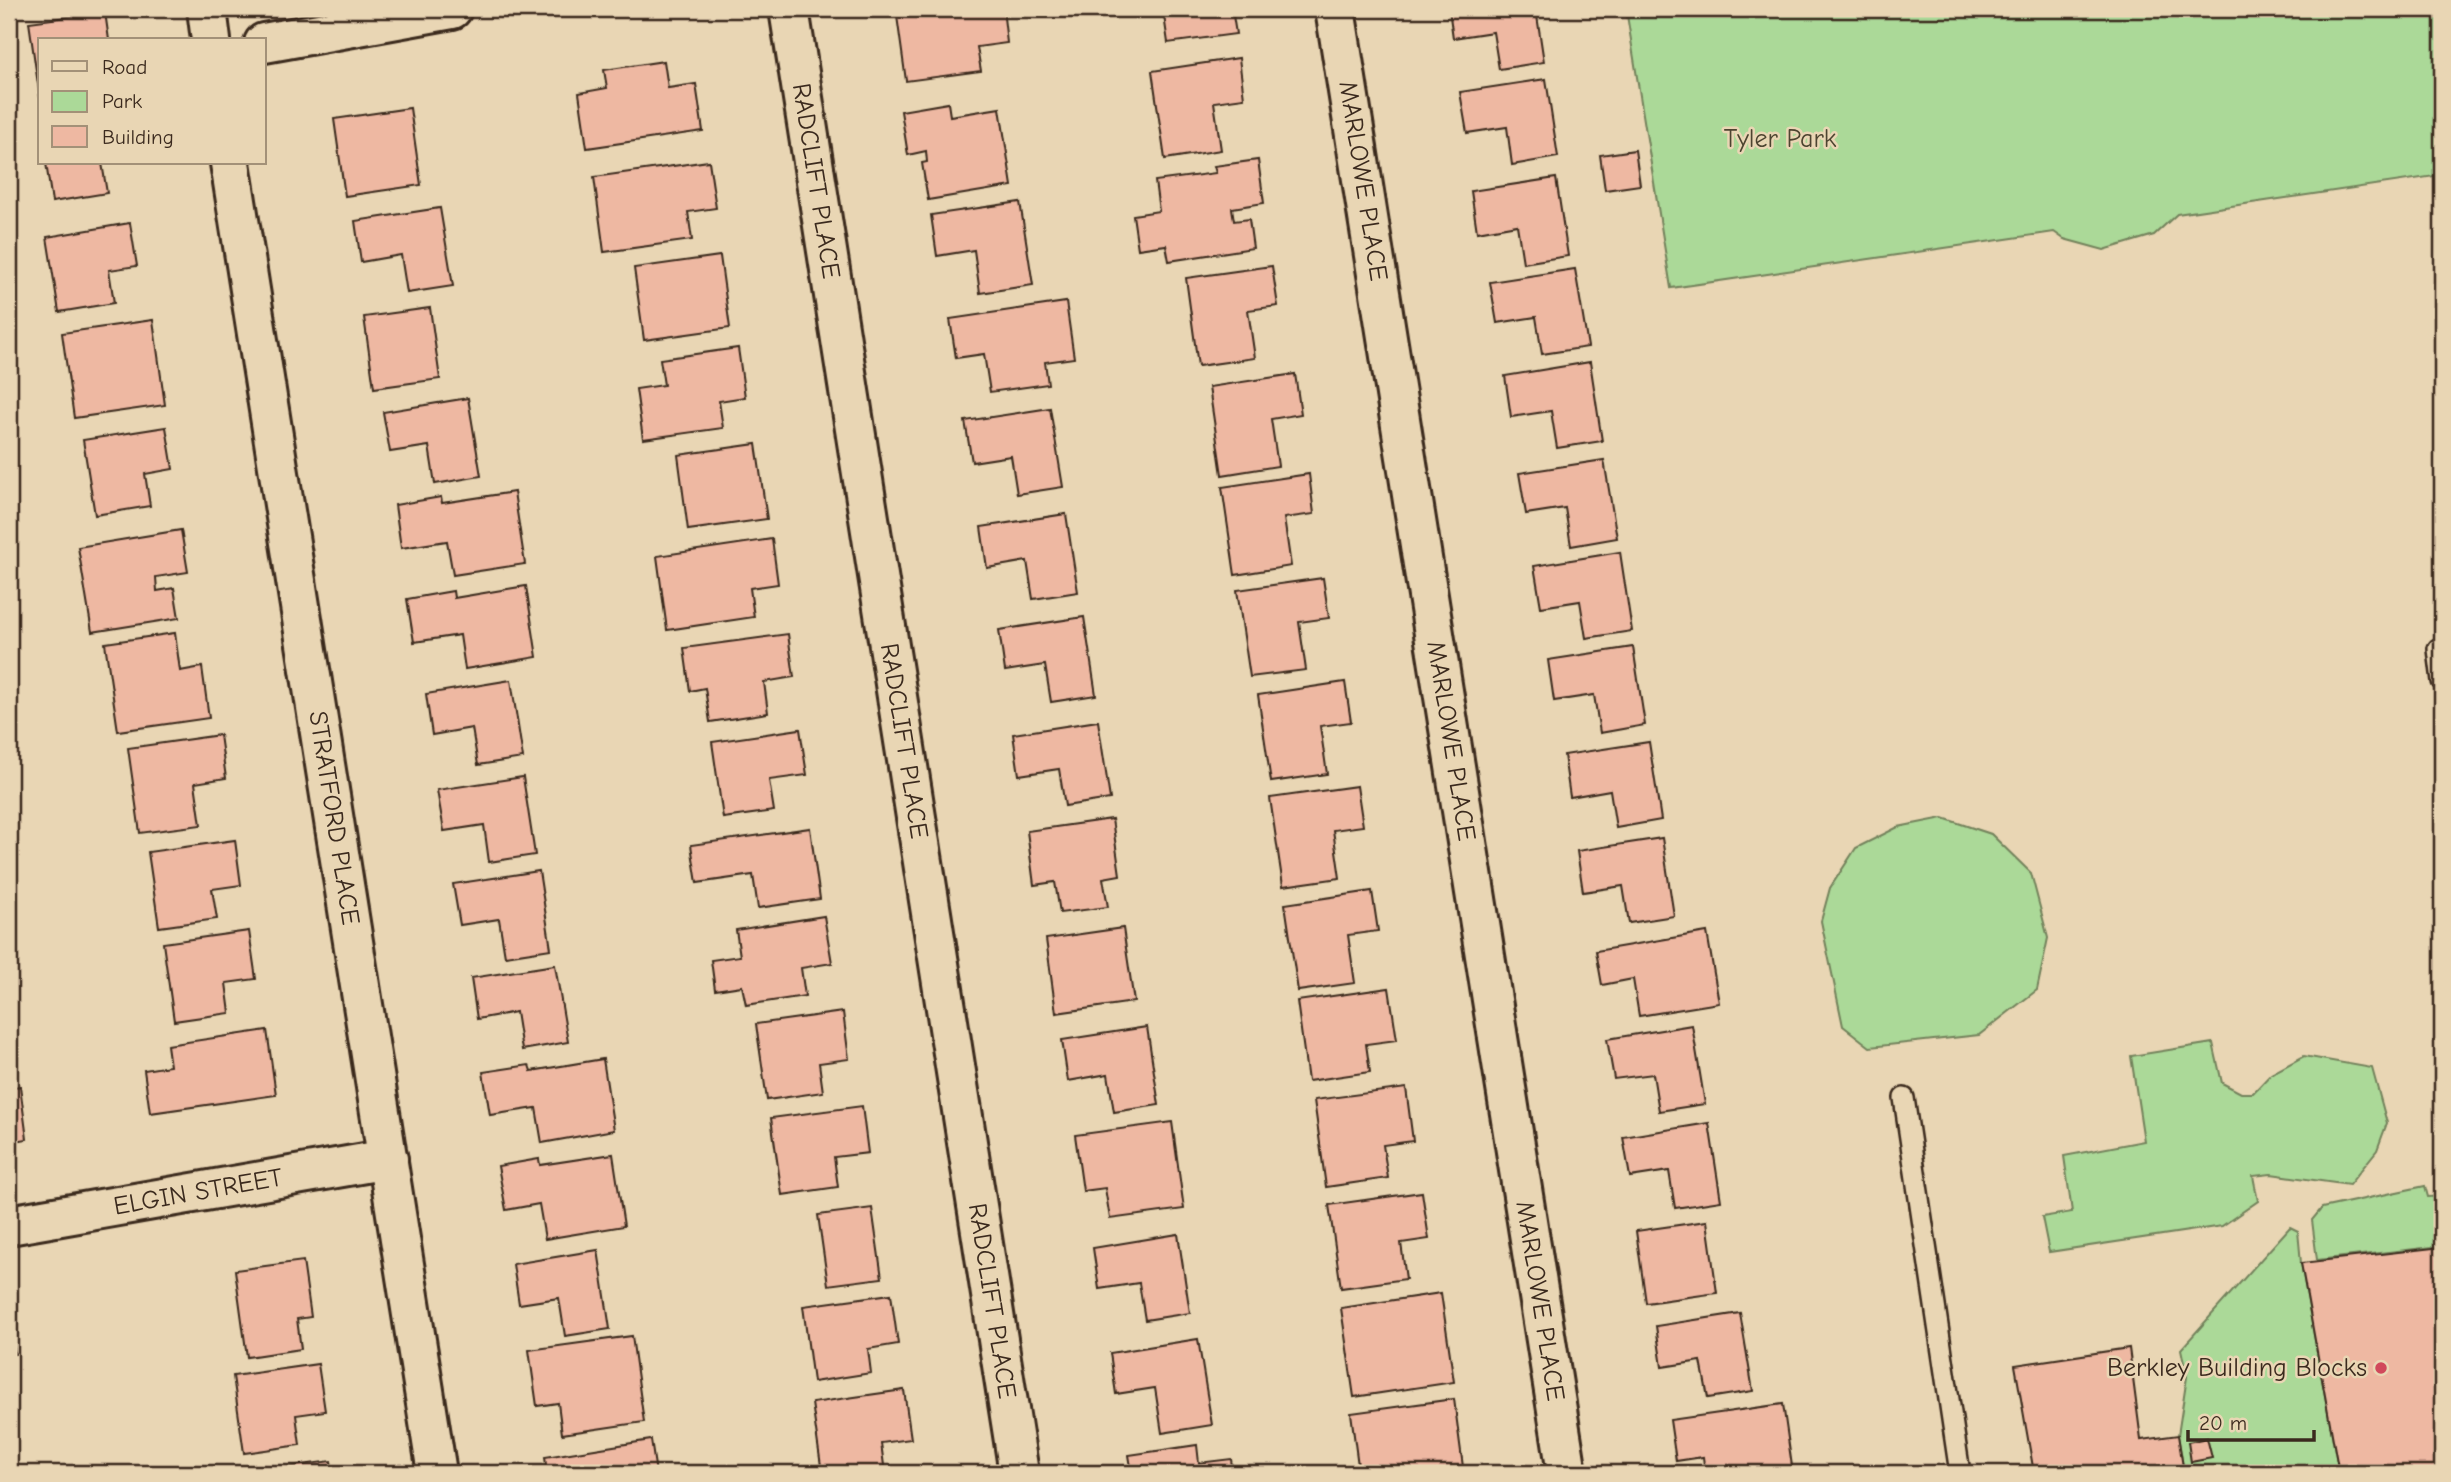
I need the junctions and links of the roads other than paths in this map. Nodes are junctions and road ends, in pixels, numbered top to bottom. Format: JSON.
{"nodes":[{"id":1,"x":207,"y":9,"type":"edge"},
{"id":2,"x":452,"y":9,"type":"edge"},
{"id":3,"x":789,"y":9,"type":"edge"},
{"id":4,"x":1335,"y":9,"type":"edge"},
{"id":5,"x":211,"y":38,"type":"edge"},
{"id":6,"x":266,"y":43,"type":"edge"},
{"id":7,"x":230,"y":164,"type":"edge"},
{"id":8,"x":2438,"y":649,"type":"dead end"},
{"id":9,"x":2442,"y":681,"type":"edge"},
{"id":10,"x":1904,"y":1098,"type":"dead end"},
{"id":11,"x":388,"y":1159,"type":"junction"},
{"id":12,"x":9,"y":1225,"type":"edge"},
{"id":13,"x":437,"y":1473,"type":"edge"},
{"id":14,"x":1019,"y":1473,"type":"edge"},
{"id":15,"x":1567,"y":1473,"type":"edge"},
{"id":16,"x":1960,"y":1473,"type":"edge"}],
"edges":[{"from":1,"to":5,"type":"street"},
{"from":2,"to":6,"type":"street"},
{"from":3,"to":14,"type":"street","name":"RADCLIFT PLACE"},
{"from":4,"to":15,"type":"street","name":"MARLOWE PLACE"},
{"from":7,"to":11,"type":"street","name":"STRATFORD PLACE"},
{"from":8,"to":9,"type":"lane"},
{"from":10,"to":16,"type":"lane"},
{"from":11,"to":12,"type":"street","name":"ELGIN STREET"},
{"from":11,"to":13,"type":"street","name":"STRATFORD PLACE"}]}
